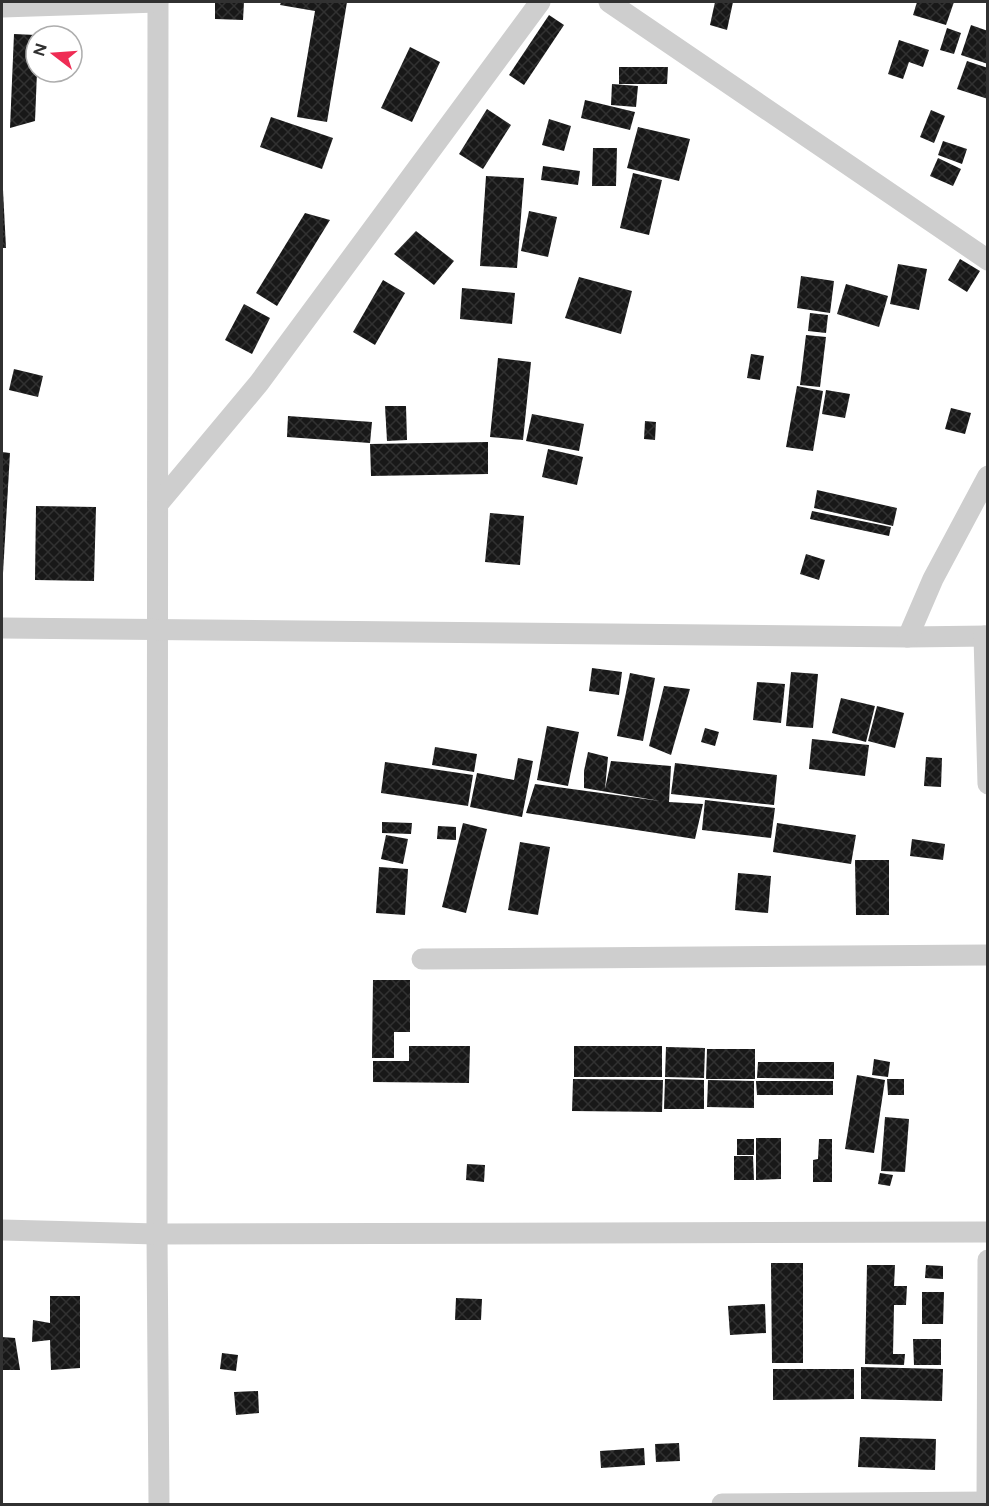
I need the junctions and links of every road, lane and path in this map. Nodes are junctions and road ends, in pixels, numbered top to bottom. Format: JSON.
{"nodes":[{"id":1,"x":158,"y":2,"type":"edge"},
{"id":2,"x":540,"y":2,"type":"edge"},
{"id":3,"x":609,"y":2,"type":"edge"},
{"id":4,"x":2,"y":7,"type":"edge"},
{"id":5,"x":987,"y":260,"type":"edge"},
{"id":6,"x":987,"y":476,"type":"edge"},
{"id":7,"x":158,"y":504,"type":"junction"},
{"id":8,"x":2,"y":628,"type":"edge"},
{"id":9,"x":158,"y":628,"type":"junction"},
{"id":10,"x":986,"y":636,"type":"edge"},
{"id":11,"x":908,"y":637,"type":"junction"},
{"id":12,"x":987,"y":784,"type":"edge"},
{"id":13,"x":987,"y":955,"type":"edge"},
{"id":14,"x":422,"y":959,"type":"dead end"},
{"id":15,"x":2,"y":1230,"type":"edge"},
{"id":16,"x":987,"y":1232,"type":"edge"},
{"id":17,"x":157,"y":1234,"type":"junction"},
{"id":18,"x":987,"y":1260,"type":"edge"},
{"id":19,"x":987,"y":1503,"type":"edge"},
{"id":20,"x":159,"y":1504,"type":"edge"},
{"id":21,"x":722,"y":1504,"type":"edge"}],
"edges":[{"from":1,"to":4,"type":"street"},
{"from":1,"to":7,"type":"street"},
{"from":2,"to":7,"type":"street"},
{"from":3,"to":5,"type":"street"},
{"from":6,"to":11,"type":"street"},
{"from":7,"to":9,"type":"street"},
{"from":8,"to":9,"type":"street"},
{"from":9,"to":11,"type":"street"},
{"from":9,"to":17,"type":"street"},
{"from":10,"to":11,"type":"street"},
{"from":10,"to":12,"type":"street"},
{"from":13,"to":14,"type":"street"},
{"from":15,"to":17,"type":"street"},
{"from":16,"to":17,"type":"street"},
{"from":17,"to":20,"type":"street"},
{"from":18,"to":19,"type":"street"},
{"from":19,"to":21,"type":"street"}]}
